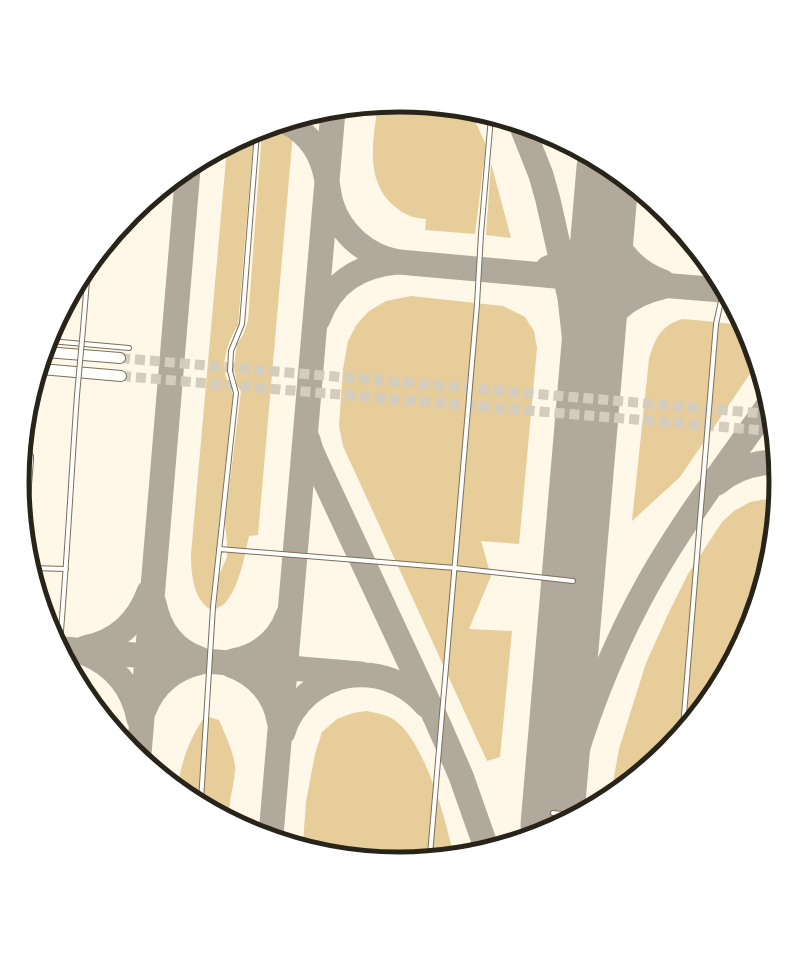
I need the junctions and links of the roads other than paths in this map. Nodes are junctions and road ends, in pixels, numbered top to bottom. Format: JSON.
{"nodes":[{"id":1,"x":490,"y":123,"type":"edge"},
{"id":2,"x":256,"y":140,"type":"edge"},
{"id":3,"x":87,"y":283,"type":"edge"},
{"id":4,"x":721,"y":300,"type":"edge"},
{"id":5,"x":56,"y":342,"type":"edge"},
{"id":6,"x":129,"y":348,"type":"dead end"},
{"id":7,"x":53,"y":353,"type":"edge"},
{"id":8,"x":120,"y":358,"type":"tunnel mouth"},
{"id":9,"x":47,"y":370,"type":"edge"},
{"id":10,"x":121,"y":376,"type":"tunnel mouth"},
{"id":11,"x":30,"y":455,"type":"edge"},
{"id":12,"x":29,"y":484,"type":"edge"},
{"id":13,"x":219,"y":549,"type":"junction"},
{"id":14,"x":40,"y":568,"type":"edge"},
{"id":15,"x":455,"y":568,"type":"junction"},
{"id":16,"x":66,"y":570,"type":"junction"},
{"id":17,"x":573,"y":581,"type":"dead end"},
{"id":18,"x":61,"y":632,"type":"edge"},
{"id":19,"x":683,"y":719,"type":"edge"},
{"id":20,"x":201,"y":794,"type":"edge"},
{"id":21,"x":553,"y":813,"type":"dead end"},
{"id":22,"x":561,"y":814,"type":"edge"},
{"id":23,"x":430,"y":850,"type":"edge"}],
"edges":[{"from":1,"to":15,"type":"lane"},
{"from":2,"to":13,"type":"lane"},
{"from":3,"to":16,"type":"lane","bridge":true},
{"from":4,"to":19,"type":"lane"},
{"from":5,"to":6,"type":"lane"},
{"from":7,"to":8,"type":"street"},
{"from":9,"to":10,"type":"street"},
{"from":11,"to":12,"type":"lane"},
{"from":13,"to":15,"type":"lane"},
{"from":13,"to":20,"type":"lane"},
{"from":14,"to":16,"type":"lane"},
{"from":15,"to":17,"type":"lane"},
{"from":15,"to":23,"type":"lane"},
{"from":16,"to":18,"type":"lane"},
{"from":21,"to":22,"type":"lane"}]}
